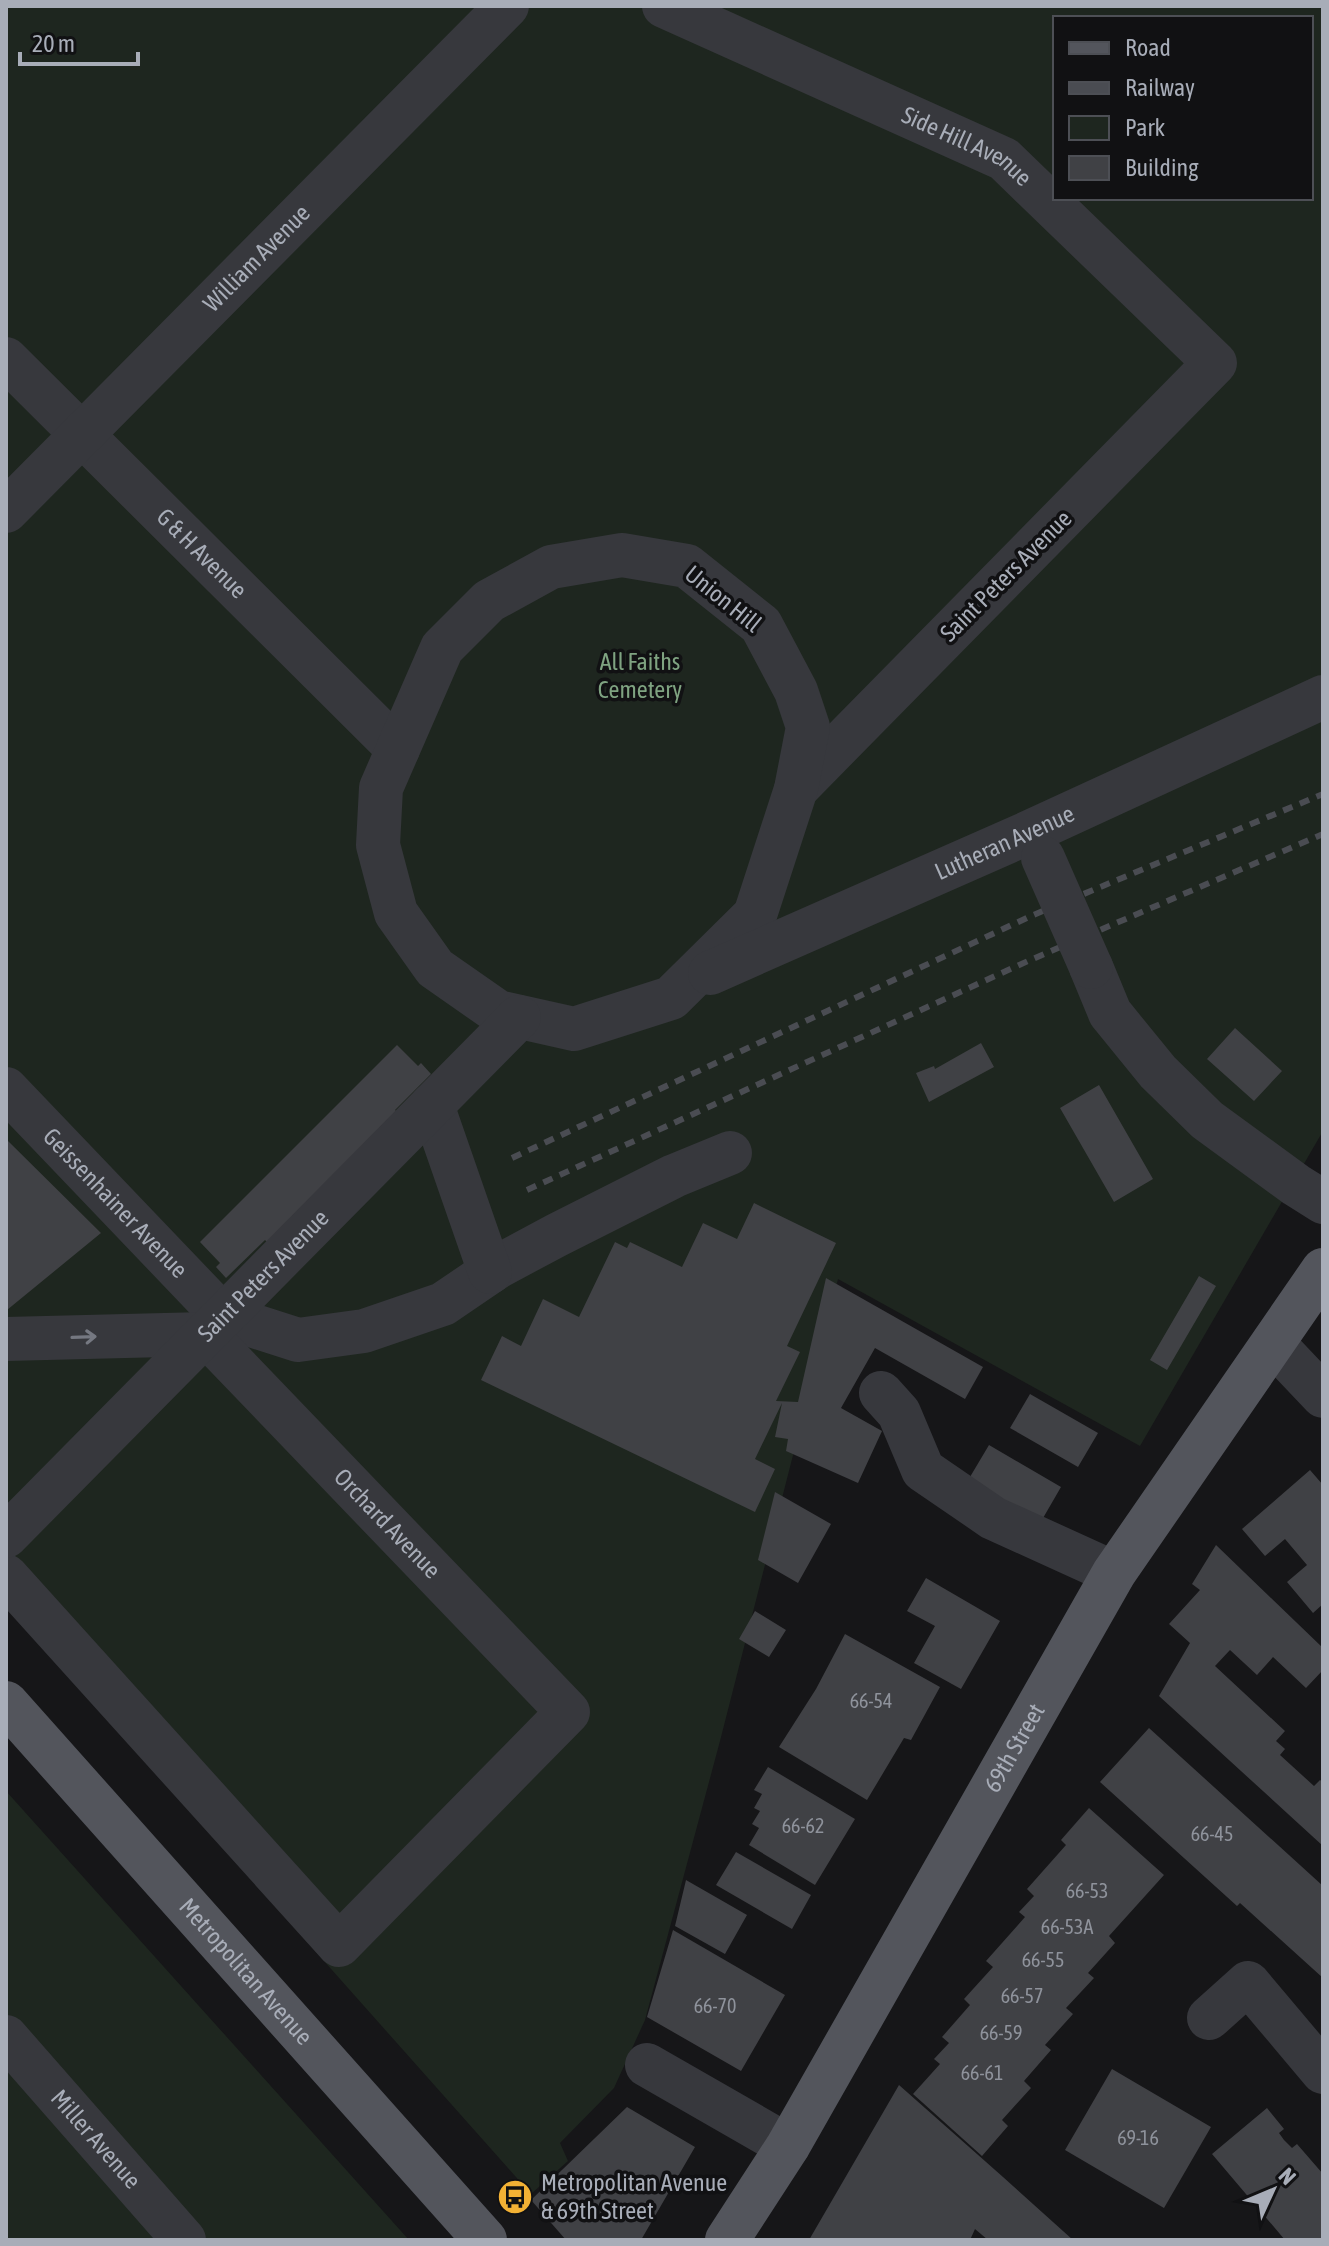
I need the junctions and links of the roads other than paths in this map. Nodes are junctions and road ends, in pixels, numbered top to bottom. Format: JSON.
{"nodes":[{"id":1,"x":507,"y":6,"type":"edge"},
{"id":2,"x":664,"y":6,"type":"edge"},
{"id":3,"x":6,"y":359,"type":"edge"},
{"id":4,"x":1215,"y":363,"type":"joint"},
{"id":5,"x":82,"y":434,"type":"junction"},
{"id":6,"x":6,"y":511,"type":"edge"},
{"id":7,"x":1323,"y":697,"type":"edge"},
{"id":8,"x":398,"y":749,"type":"junction"},
{"id":9,"x":796,"y":789,"type":"junction"},
{"id":10,"x":1038,"y":844,"type":"junction"},
{"id":11,"x":686,"y":983,"type":"junction"},
{"id":12,"x":519,"y":1017,"type":"junction"},
{"id":13,"x":7,"y":1091,"type":"edge"},
{"id":14,"x":432,"y":1105,"type":"junction"},
{"id":15,"x":730,"y":1153,"type":"dead end"},
{"id":16,"x":1323,"y":1202,"type":"edge"},
{"id":17,"x":1323,"y":1270,"type":"edge"},
{"id":18,"x":490,"y":1272,"type":"junction"},
{"id":19,"x":214,"y":1325,"type":"junction"},
{"id":20,"x":6,"y":1339,"type":"edge"},
{"id":21,"x":1273,"y":1343,"type":"junction"},
{"id":22,"x":881,"y":1393,"type":"dead end"},
{"id":23,"x":1323,"y":1396,"type":"edge"},
{"id":24,"x":6,"y":1536,"type":"edge"},
{"id":25,"x":1114,"y":1573,"type":"junction"},
{"id":26,"x":6,"y":1576,"type":"edge"},
{"id":27,"x":6,"y":1703,"type":"edge"},
{"id":28,"x":1209,"y":2018,"type":"dead end"},
{"id":29,"x":6,"y":2037,"type":"edge"},
{"id":30,"x":647,"y":2065,"type":"dead end"},
{"id":31,"x":1323,"y":2072,"type":"edge"},
{"id":32,"x":788,"y":2146,"type":"junction"},
{"id":33,"x":184,"y":2240,"type":"edge"},
{"id":34,"x":485,"y":2240,"type":"edge"},
{"id":35,"x":727,"y":2240,"type":"edge"}],
"edges":[{"from":1,"to":5,"type":"street","name":"William Avenue"},
{"from":2,"to":4,"type":"street","name":"Side Hill Avenue"},
{"from":3,"to":5,"type":"street","name":"G & H Avenue"},
{"from":4,"to":9,"type":"street","name":"Saint Peters Avenue"},
{"from":5,"to":6,"type":"street","name":"William Avenue"},
{"from":5,"to":8,"type":"street","name":"G & H Avenue"},
{"from":7,"to":10,"type":"street","name":"Lutheran Avenue"},
{"from":8,"to":9,"type":"street","name":"Union Hill"},
{"from":8,"to":12,"type":"street","name":"Union Hill"},
{"from":9,"to":11,"type":"street","name":"Union Hill"},
{"from":10,"to":11,"type":"street","name":"Lutheran Avenue"},
{"from":10,"to":16,"type":"street","bridge":true},
{"from":11,"to":12,"type":"street","name":"Union Hill"},
{"from":12,"to":14,"type":"street","name":"Saint Peters Avenue"},
{"from":13,"to":19,"type":"street","name":"Geissenhainer Avenue"},
{"from":14,"to":18,"type":"street"},
{"from":14,"to":19,"type":"street","name":"Saint Peters Avenue"},
{"from":15,"to":18,"type":"street"},
{"from":17,"to":21,"type":"main road","name":"69th Street"},
{"from":18,"to":19,"type":"street"},
{"from":20,"to":19,"type":"street","one_way":true},
{"from":19,"to":24,"type":"street","name":"Saint Peters Avenue"},
{"from":19,"to":26,"type":"street","name":"Orchard Avenue"},
{"from":21,"to":23,"type":"street"},
{"from":21,"to":25,"type":"main road","name":"69th Street"},
{"from":22,"to":25,"type":"street"},
{"from":25,"to":32,"type":"main road","name":"69th Street"},
{"from":27,"to":34,"type":"main road","name":"Metropolitan Avenue"},
{"from":28,"to":31,"type":"street"},
{"from":29,"to":33,"type":"street","name":"Miller Avenue"},
{"from":30,"to":32,"type":"street"},
{"from":32,"to":35,"type":"main road","name":"69th Street"}]}
